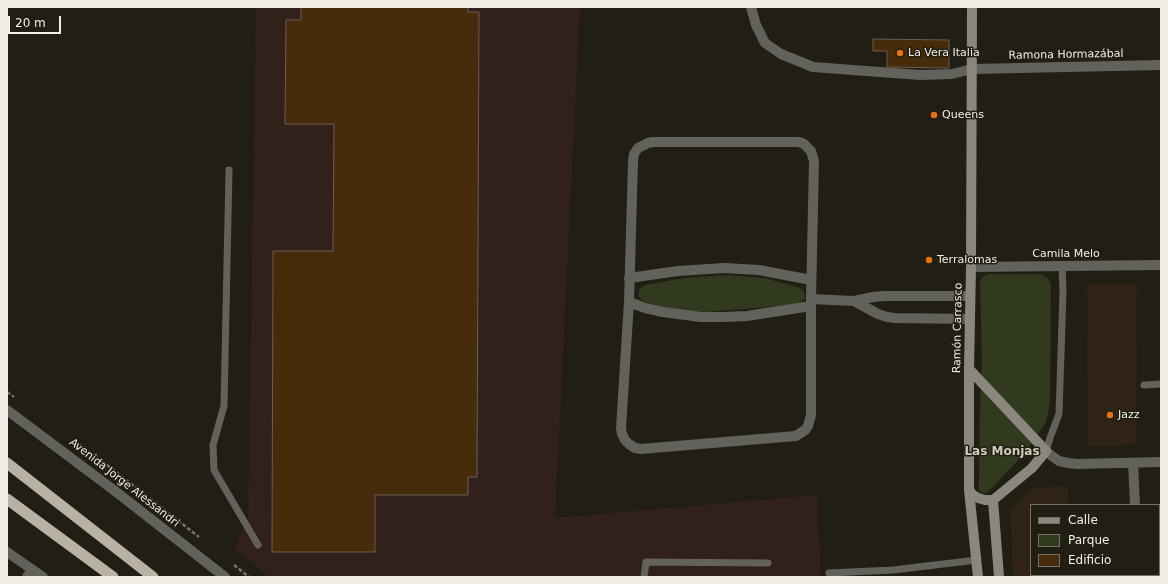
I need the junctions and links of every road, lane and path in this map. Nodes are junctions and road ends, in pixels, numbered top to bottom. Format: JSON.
{"nodes":[{"id":1,"x":751,"y":7,"type":"edge"},
{"id":2,"x":972,"y":7,"type":"edge"},
{"id":3,"x":1161,"y":65,"type":"edge"},
{"id":4,"x":972,"y":69,"type":"junction"},
{"id":5,"x":229,"y":170,"type":"dead end"},
{"id":6,"x":1161,"y":265,"type":"edge"},
{"id":7,"x":971,"y":266,"type":"junction"},
{"id":8,"x":1062,"y":266,"type":"junction"},
{"id":9,"x":629,"y":278,"type":"junction"},
{"id":10,"x":811,"y":280,"type":"junction"},
{"id":11,"x":970,"y":296,"type":"junction"},
{"id":12,"x":854,"y":301,"type":"junction"},
{"id":13,"x":628,"y":302,"type":"junction"},
{"id":14,"x":811,"y":303,"type":"junction"},
{"id":15,"x":970,"y":319,"type":"junction"},
{"id":16,"x":969,"y":369,"type":"junction"},
{"id":17,"x":1161,"y":384,"type":"edge"},
{"id":18,"x":1144,"y":385,"type":"dead end"},
{"id":19,"x":7,"y":410,"type":"edge"},
{"id":20,"x":1046,"y":451,"type":"junction"},
{"id":21,"x":1161,"y":462,"type":"edge"},
{"id":22,"x":7,"y":463,"type":"edge"},
{"id":23,"x":1133,"y":463,"type":"junction"},
{"id":24,"x":970,"y":490,"type":"junction"},
{"id":25,"x":7,"y":499,"type":"edge"},
{"id":26,"x":993,"y":500,"type":"junction"},
{"id":27,"x":1135,"y":504,"type":"edge"},
{"id":28,"x":258,"y":545,"type":"dead end"},
{"id":29,"x":7,"y":552,"type":"edge"},
{"id":30,"x":977,"y":560,"type":"junction"},
{"id":31,"x":768,"y":563,"type":"dead end"},
{"id":32,"x":829,"y":573,"type":"dead end"},
{"id":33,"x":30,"y":574,"type":"edge"},
{"id":34,"x":43,"y":577,"type":"edge"},
{"id":35,"x":113,"y":577,"type":"edge"},
{"id":36,"x":153,"y":577,"type":"edge"},
{"id":37,"x":225,"y":577,"type":"edge"},
{"id":38,"x":644,"y":577,"type":"edge"},
{"id":39,"x":978,"y":577,"type":"edge"},
{"id":40,"x":999,"y":577,"type":"edge"}],
"edges":[{"from":1,"to":4,"type":"street","name":"Ramona Hormazábal"},
{"from":2,"to":4,"type":"main road","name":"Ramón Carrasco"},
{"from":3,"to":4,"type":"street","name":"Ramona Hormazábal"},
{"from":4,"to":7,"type":"main road","name":"Ramón Carrasco"},
{"from":5,"to":28,"type":"lane"},
{"from":6,"to":8,"type":"street","name":"Camila Melo"},
{"from":7,"to":8,"type":"street","name":"Camila Melo"},
{"from":7,"to":11,"type":"main road","name":"Ramón Carrasco"},
{"from":8,"to":20,"type":"lane"},
{"from":9,"to":10,"type":"street"},
{"from":9,"to":10,"type":"street"},
{"from":9,"to":13,"type":"street"},
{"from":10,"to":14,"type":"street"},
{"from":11,"to":12,"type":"street"},
{"from":11,"to":15,"type":"main road","name":"Ramón Carrasco"},
{"from":12,"to":14,"type":"street"},
{"from":12,"to":15,"type":"street"},
{"from":13,"to":14,"type":"street"},
{"from":13,"to":14,"type":"street"},
{"from":15,"to":16,"type":"main road","name":"Ramón Carrasco"},
{"from":16,"to":20,"type":"main road"},
{"from":16,"to":24,"type":"main road","name":"Ramón Carrasco"},
{"from":17,"to":18,"type":"lane"},
{"from":19,"to":37,"type":"street","name":"Avenida Jorge Alessandri"},
{"from":20,"to":23,"type":"street"},
{"from":20,"to":26,"type":"main road"},
{"from":21,"to":23,"type":"street"},
{"from":22,"to":36,"type":"highway"},
{"from":23,"to":27,"type":"street"},
{"from":24,"to":26,"type":"main road"},
{"from":24,"to":30,"type":"main road","name":"Ramón Carrasco"},
{"from":25,"to":35,"type":"highway"},
{"from":26,"to":40,"type":"main road"},
{"from":29,"to":33,"type":"street"},
{"from":30,"to":32,"type":"lane"},
{"from":30,"to":39,"type":"main road","name":"Ramón Carrasco"},
{"from":31,"to":38,"type":"lane"},
{"from":33,"to":34,"type":"street"}]}
